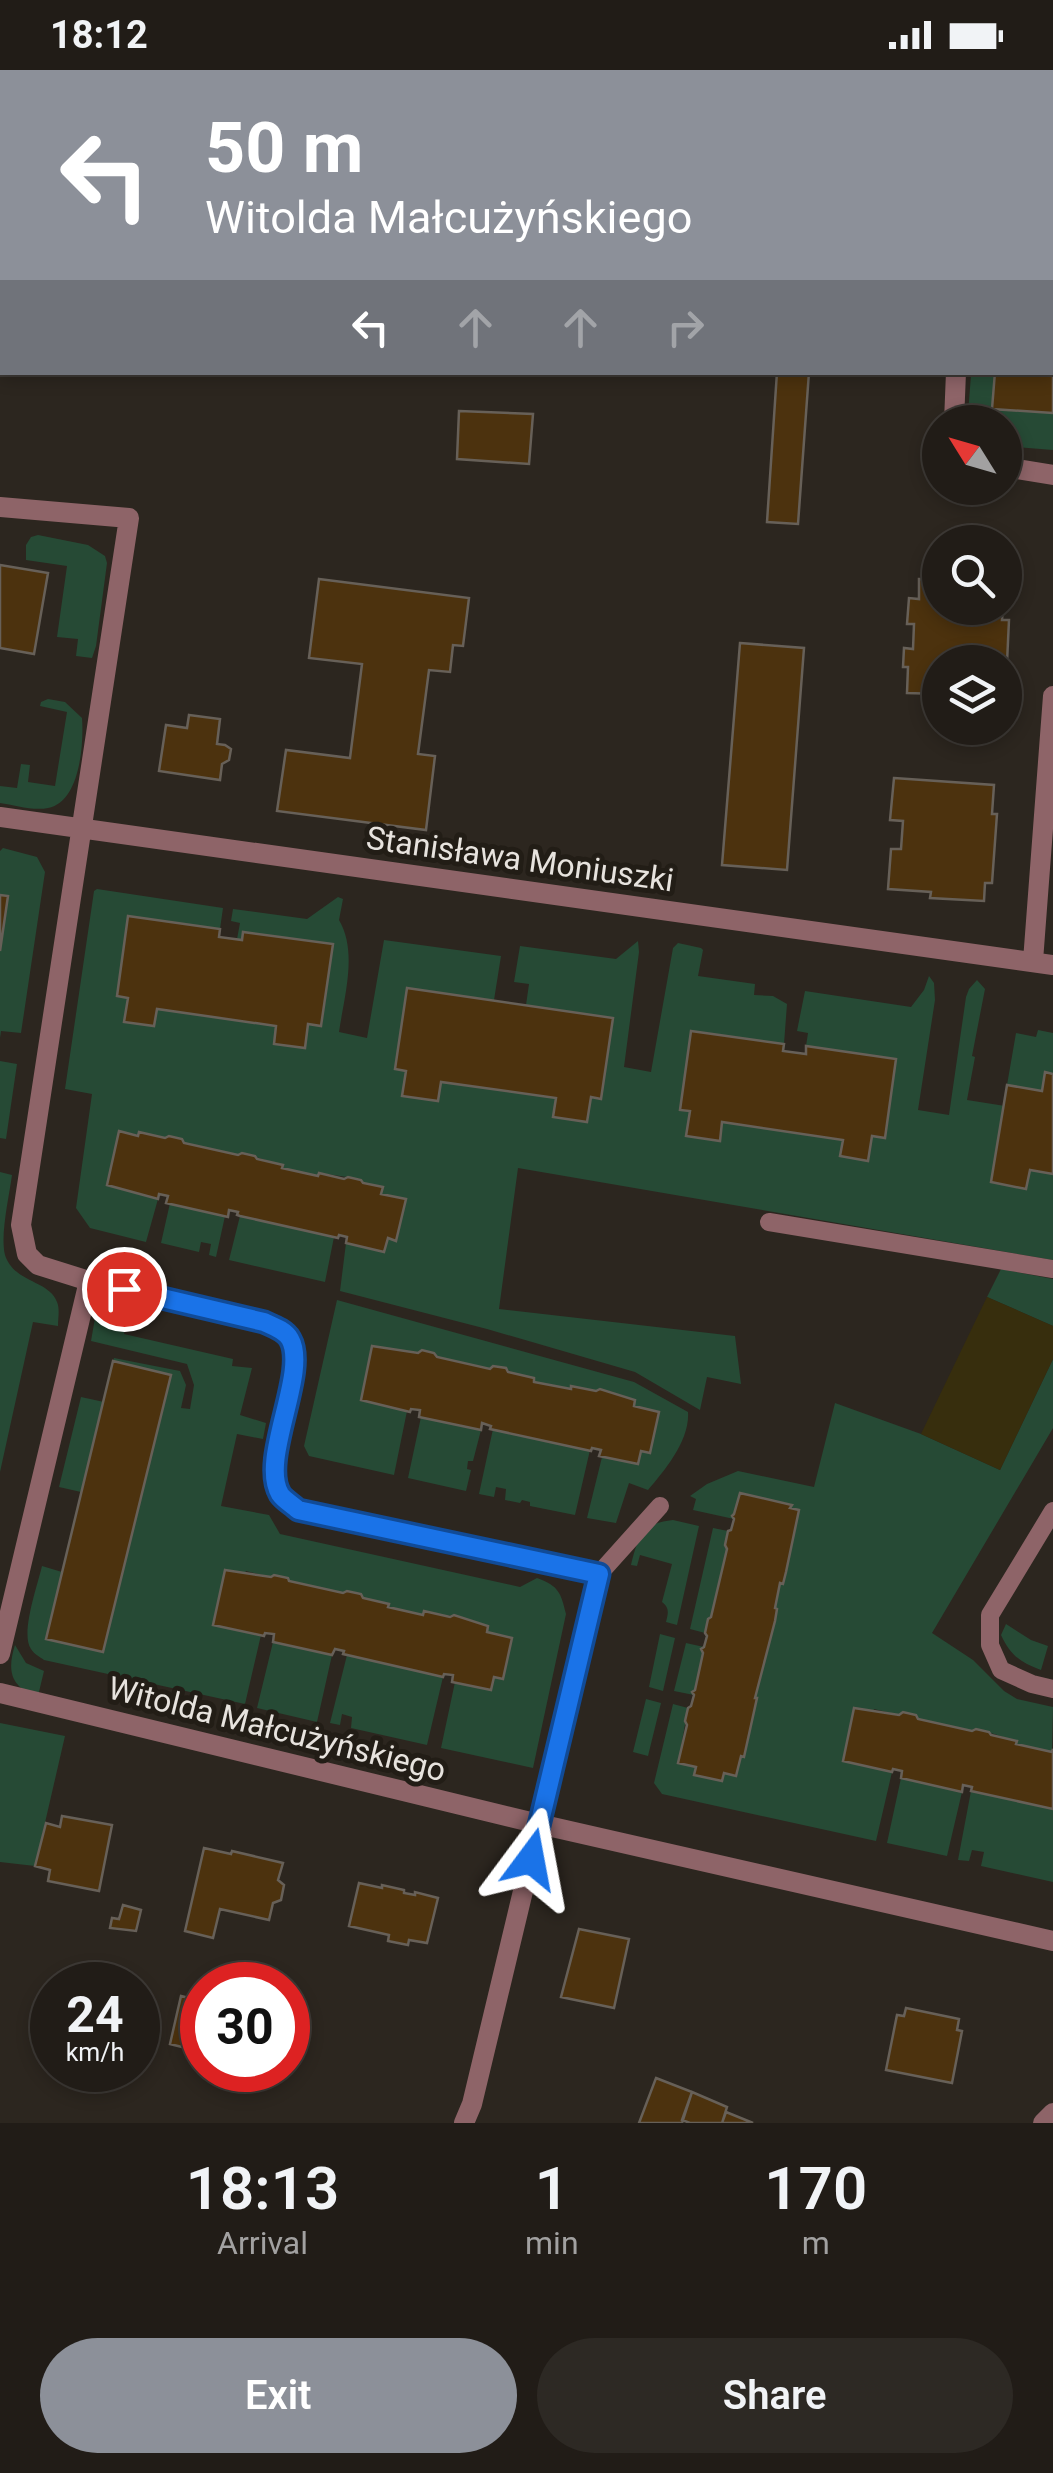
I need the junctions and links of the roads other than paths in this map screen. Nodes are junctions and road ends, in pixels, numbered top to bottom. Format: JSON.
{"nodes":[{"id":1,"x":956,"y":375,"type":"edge"},
{"id":2,"x":955,"y":405,"type":"edge"},
{"id":3,"x":1022,"y":469,"type":"edge"},
{"id":4,"x":1053,"y":474,"type":"edge"},
{"id":5,"x":0,"y":507,"type":"edge"},
{"id":6,"x":1053,"y":696,"type":"edge"},
{"id":7,"x":0,"y":818,"type":"edge"},
{"id":8,"x":83,"y":829,"type":"junction"},
{"id":9,"x":1043,"y":963,"type":"edge"},
{"id":10,"x":769,"y":1222,"type":"dead end"},
{"id":11,"x":1053,"y":1268,"type":"edge"},
{"id":12,"x":89,"y":1281,"type":"junction"},
{"id":13,"x":660,"y":1506,"type":"dead end"},
{"id":14,"x":1053,"y":1512,"type":"edge"},
{"id":15,"x":599,"y":1574,"type":"junction"},
{"id":16,"x":0,"y":1654,"type":"edge"},
{"id":17,"x":1053,"y":1689,"type":"edge"},
{"id":18,"x":0,"y":1693,"type":"edge"},
{"id":19,"x":540,"y":1824,"type":"junction"},
{"id":20,"x":1053,"y":1941,"type":"edge"},
{"id":21,"x":1053,"y":2112,"type":"edge"},
{"id":22,"x":464,"y":2123,"type":"edge"},
{"id":23,"x":1043,"y":2123,"type":"edge"}],
"edges":[{"from":1,"to":2,"type":"street"},
{"from":3,"to":4,"type":"street"},
{"from":5,"to":8,"type":"street"},
{"from":6,"to":9,"type":"street","name":"Stanisława Moniuszki"},
{"from":7,"to":8,"type":"street","name":"Stanisława Moniuszki"},
{"from":8,"to":9,"type":"street","name":"Stanisława Moniuszki"},
{"from":8,"to":12,"type":"street"},
{"from":10,"to":11,"type":"lane"},
{"from":12,"to":15,"type":"street"},
{"from":12,"to":16,"type":"street"},
{"from":13,"to":15,"type":"lane"},
{"from":14,"to":17,"type":"lane"},
{"from":15,"to":19,"type":"street"},
{"from":18,"to":19,"type":"street","name":"Witolda Małcużyńskiego"},
{"from":19,"to":20,"type":"street","name":"Witolda Małcużyńskiego"},
{"from":19,"to":22,"type":"street"},
{"from":21,"to":23,"type":"street"}]}
